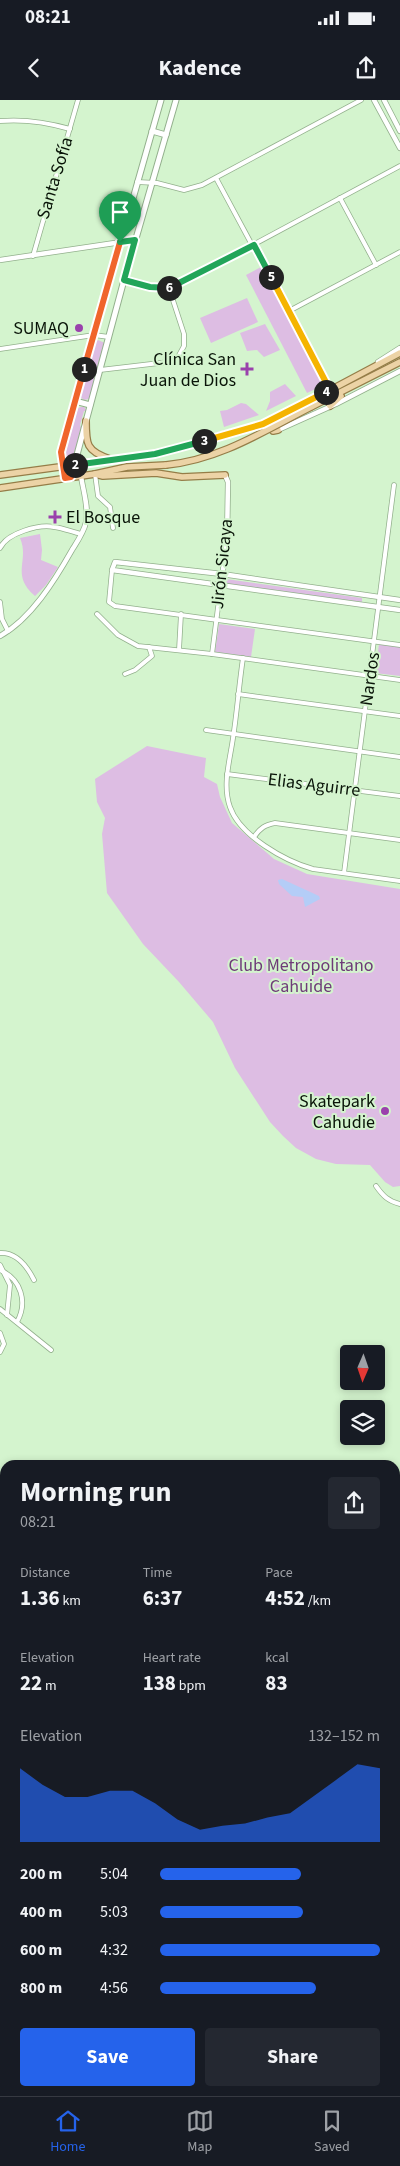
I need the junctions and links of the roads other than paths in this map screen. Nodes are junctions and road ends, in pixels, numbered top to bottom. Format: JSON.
{"nodes":[{"id":1,"x":78,"y":100,"type":"edge"},
{"id":2,"x":161,"y":100,"type":"edge"},
{"id":3,"x":176,"y":100,"type":"edge"},
{"id":4,"x":361,"y":100,"type":"edge"},
{"id":5,"x":374,"y":100,"type":"edge"},
{"id":6,"x":384,"y":100,"type":"edge"},
{"id":7,"x":394,"y":119,"type":"junction"},
{"id":8,"x":0,"y":121,"type":"edge"},
{"id":9,"x":387,"y":123,"type":"junction"},
{"id":10,"x":70,"y":129,"type":"junction"},
{"id":11,"x":152,"y":131,"type":"junction"},
{"id":12,"x":400,"y":131,"type":"edge"},
{"id":13,"x":166,"y":135,"type":"junction"},
{"id":14,"x":400,"y":148,"type":"edge"},
{"id":15,"x":400,"y":166,"type":"edge"},
{"id":16,"x":216,"y":178,"type":"junction"},
{"id":17,"x":137,"y":182,"type":"junction"},
{"id":18,"x":152,"y":182,"type":"junction"},
{"id":19,"x":340,"y":198,"type":"junction"},
{"id":20,"x":135,"y":240,"type":"junction"},
{"id":21,"x":120,"y":242,"type":"junction"},
{"id":22,"x":254,"y":245,"type":"junction"},
{"id":23,"x":400,"y":252,"type":"edge"},
{"id":24,"x":32,"y":256,"type":"junction"},
{"id":25,"x":0,"y":260,"type":"edge"},
{"id":26,"x":376,"y":265,"type":"junction"},
{"id":27,"x":124,"y":280,"type":"junction"},
{"id":28,"x":169,"y":288,"type":"junction"},
{"id":29,"x":290,"y":312,"type":"junction"},
{"id":30,"x":94,"y":335,"type":"junction"},
{"id":31,"x":109,"y":337,"type":"junction"},
{"id":32,"x":400,"y":348,"type":"edge"},
{"id":33,"x":0,"y":349,"type":"edge"},
{"id":34,"x":400,"y":353,"type":"edge"},
{"id":35,"x":397,"y":363,"type":"edge"},
{"id":36,"x":100,"y":370,"type":"junction"},
{"id":37,"x":400,"y":371,"type":"edge"},
{"id":38,"x":356,"y":376,"type":"junction"},
{"id":39,"x":330,"y":390,"type":"junction"},
{"id":40,"x":75,"y":401,"type":"junction"},
{"id":41,"x":90,"y":405,"type":"junction"},
{"id":42,"x":330,"y":406,"type":"junction"},
{"id":43,"x":86,"y":420,"type":"junction"},
{"id":44,"x":267,"y":422,"type":"junction"},
{"id":45,"x":278,"y":430,"type":"joint"},
{"id":46,"x":112,"y":460,"type":"junction"},
{"id":47,"x":75,"y":464,"type":"junction"},
{"id":48,"x":62,"y":466,"type":"junction"},
{"id":49,"x":95,"y":474,"type":"junction"},
{"id":50,"x":0,"y":475,"type":"edge"},
{"id":51,"x":225,"y":475,"type":"joint"},
{"id":52,"x":81,"y":476,"type":"junction"},
{"id":53,"x":68,"y":478,"type":"junction"},
{"id":54,"x":394,"y":485,"type":"dead end"},
{"id":55,"x":0,"y":488,"type":"edge"},
{"id":56,"x":112,"y":528,"type":"dead end"},
{"id":57,"x":81,"y":534,"type":"junction"},
{"id":58,"x":0,"y":548,"type":"edge"},
{"id":59,"x":145,"y":565,"type":"junction"},
{"id":60,"x":112,"y":570,"type":"junction"},
{"id":61,"x":144,"y":574,"type":"junction"},
{"id":62,"x":222,"y":574,"type":"junction"},
{"id":63,"x":221,"y":584,"type":"junction"},
{"id":64,"x":381,"y":598,"type":"junction"},
{"id":65,"x":400,"y":600,"type":"edge"},
{"id":66,"x":0,"y":602,"type":"edge"},
{"id":67,"x":380,"y":607,"type":"junction"},
{"id":68,"x":400,"y":610,"type":"edge"},
{"id":69,"x":97,"y":614,"type":"dead end"},
{"id":70,"x":181,"y":614,"type":"junction"},
{"id":71,"x":216,"y":620,"type":"junction"},
{"id":72,"x":8,"y":631,"type":"junction"},
{"id":73,"x":0,"y":636,"type":"edge"},
{"id":74,"x":375,"y":642,"type":"junction"},
{"id":75,"x":400,"y":645,"type":"edge"},
{"id":76,"x":149,"y":648,"type":"junction"},
{"id":77,"x":179,"y":650,"type":"junction"},
{"id":78,"x":212,"y":654,"type":"junction"},
{"id":79,"x":242,"y":658,"type":"junction"},
{"id":80,"x":125,"y":674,"type":"dead end"},
{"id":81,"x":370,"y":676,"type":"junction"},
{"id":82,"x":400,"y":680,"type":"edge"},
{"id":83,"x":238,"y":694,"type":"junction"},
{"id":84,"x":365,"y":711,"type":"junction"},
{"id":85,"x":400,"y":716,"type":"edge"},
{"id":86,"x":206,"y":730,"type":"dead end"},
{"id":87,"x":234,"y":733,"type":"junction"},
{"id":88,"x":360,"y":752,"type":"junction"},
{"id":89,"x":400,"y":757,"type":"edge"},
{"id":90,"x":227,"y":774,"type":"junction"},
{"id":91,"x":355,"y":790,"type":"junction"},
{"id":92,"x":400,"y":796,"type":"edge"},
{"id":93,"x":349,"y":833,"type":"junction"},
{"id":94,"x":254,"y":836,"type":"junction"},
{"id":95,"x":400,"y":840,"type":"edge"},
{"id":96,"x":344,"y":873,"type":"junction"},
{"id":97,"x":400,"y":880,"type":"edge"},
{"id":98,"x":376,"y":1186,"type":"dead end"},
{"id":99,"x":400,"y":1204,"type":"edge"},
{"id":100,"x":0,"y":1254,"type":"edge"},
{"id":101,"x":0,"y":1265,"type":"edge"},
{"id":102,"x":0,"y":1270,"type":"edge"},
{"id":103,"x":5,"y":1272,"type":"junction"},
{"id":104,"x":34,"y":1280,"type":"dead end"},
{"id":105,"x":0,"y":1309,"type":"edge"},
{"id":106,"x":7,"y":1315,"type":"junction"},
{"id":107,"x":17,"y":1322,"type":"junction"},
{"id":108,"x":0,"y":1335,"type":"edge"},
{"id":109,"x":51,"y":1350,"type":"dead end"},
{"id":110,"x":0,"y":1352,"type":"edge"}],
"edges":[{"from":1,"to":10,"type":"street","name":"Santa Sofía"},
{"from":2,"to":11,"type":"main road"},
{"from":3,"to":13,"type":"main road"},
{"from":4,"to":16,"type":"street"},
{"from":5,"to":9,"type":"street"},
{"from":6,"to":7,"type":"street"},
{"from":7,"to":9,"type":"street"},
{"from":7,"to":12,"type":"street"},
{"from":8,"to":10,"type":"street"},
{"from":9,"to":14,"type":"street"},
{"from":10,"to":24,"type":"street","name":"Santa Sofía"},
{"from":11,"to":13,"type":"main road"},
{"from":11,"to":17,"type":"main road"},
{"from":13,"to":18,"type":"main road"},
{"from":15,"to":19,"type":"street"},
{"from":16,"to":18,"type":"street"},
{"from":16,"to":22,"type":"street"},
{"from":17,"to":18,"type":"street"},
{"from":17,"to":21,"type":"main road"},
{"from":18,"to":20,"type":"main road"},
{"from":19,"to":22,"type":"street"},
{"from":19,"to":26,"type":"street"},
{"from":20,"to":21,"type":"street"},
{"from":20,"to":27,"type":"main road"},
{"from":21,"to":24,"type":"street"},
{"from":21,"to":30,"type":"main road"},
{"from":22,"to":28,"type":"street"},
{"from":22,"to":29,"type":"street"},
{"from":23,"to":26,"type":"street"},
{"from":24,"to":25,"type":"street"},
{"from":26,"to":29,"type":"street"},
{"from":27,"to":28,"type":"street"},
{"from":27,"to":31,"type":"main road"},
{"from":28,"to":36,"type":"street"},
{"from":29,"to":39,"type":"street"},
{"from":30,"to":31,"type":"street"},
{"from":30,"to":33,"type":"street"},
{"from":30,"to":40,"type":"main road"},
{"from":31,"to":36,"type":"main road"},
{"from":32,"to":38,"type":"street"},
{"from":34,"to":38,"type":"main road"},
{"from":35,"to":42,"type":"main road"},
{"from":35,"to":49,"type":"main road","bridge":true},
{"from":36,"to":41,"type":"main road"},
{"from":37,"to":42,"type":"street"},
{"from":38,"to":39,"type":"main road"},
{"from":39,"to":44,"type":"main road"},
{"from":40,"to":41,"type":"main road"},
{"from":40,"to":48,"type":"main road"},
{"from":41,"to":43,"type":"main road"},
{"from":42,"to":45,"type":"street"},
{"from":43,"to":46,"type":"main road"},
{"from":43,"to":47,"type":"main road"},
{"from":44,"to":45,"type":"main road"},
{"from":44,"to":46,"type":"main road"},
{"from":46,"to":47,"type":"main road"},
{"from":47,"to":48,"type":"main road"},
{"from":47,"to":53,"type":"main road"},
{"from":48,"to":50,"type":"main road"},
{"from":48,"to":53,"type":"main road"},
{"from":49,"to":51,"type":"main road"},
{"from":49,"to":52,"type":"main road"},
{"from":49,"to":56,"type":"street"},
{"from":51,"to":62,"type":"street","name":"Jirón Sicaya"},
{"from":52,"to":53,"type":"main road"},
{"from":52,"to":57,"type":"street"},
{"from":53,"to":55,"type":"main road"},
{"from":54,"to":64,"type":"street","name":"Nardos"},
{"from":57,"to":58,"type":"street"},
{"from":57,"to":72,"type":"street"},
{"from":59,"to":60,"type":"street"},
{"from":59,"to":61,"type":"street"},
{"from":59,"to":62,"type":"street"},
{"from":60,"to":61,"type":"street"},
{"from":60,"to":70,"type":"street"},
{"from":61,"to":63,"type":"street"},
{"from":62,"to":63,"type":"street","name":"Jirón Sicaya"},
{"from":62,"to":64,"type":"street"},
{"from":63,"to":67,"type":"street"},
{"from":63,"to":71,"type":"street","name":"Jirón Sicaya"},
{"from":64,"to":65,"type":"street"},
{"from":64,"to":67,"type":"street","name":"Nardos"},
{"from":66,"to":72,"type":"street"},
{"from":67,"to":68,"type":"street"},
{"from":67,"to":74,"type":"street","name":"Nardos"},
{"from":69,"to":76,"type":"street"},
{"from":70,"to":71,"type":"street"},
{"from":70,"to":77,"type":"street"},
{"from":71,"to":74,"type":"street"},
{"from":71,"to":78,"type":"street","name":"Jirón Sicaya"},
{"from":72,"to":73,"type":"street"},
{"from":74,"to":75,"type":"street"},
{"from":74,"to":81,"type":"street","name":"Nardos"},
{"from":76,"to":77,"type":"street"},
{"from":76,"to":80,"type":"street"},
{"from":77,"to":78,"type":"street"},
{"from":78,"to":79,"type":"street"},
{"from":79,"to":81,"type":"street"},
{"from":79,"to":83,"type":"street"},
{"from":81,"to":82,"type":"street"},
{"from":81,"to":84,"type":"street","name":"Nardos"},
{"from":83,"to":84,"type":"street"},
{"from":83,"to":87,"type":"street"},
{"from":84,"to":85,"type":"street"},
{"from":84,"to":88,"type":"street","name":"Nardos"},
{"from":86,"to":87,"type":"street"},
{"from":87,"to":88,"type":"street"},
{"from":87,"to":90,"type":"street"},
{"from":88,"to":89,"type":"street"},
{"from":88,"to":91,"type":"street","name":"Nardos"},
{"from":90,"to":91,"type":"street","name":"Elias Aguirre"},
{"from":90,"to":94,"type":"street"},
{"from":91,"to":92,"type":"street","name":"Elias Aguirre"},
{"from":91,"to":93,"type":"street","name":"Nardos"},
{"from":93,"to":94,"type":"street"},
{"from":93,"to":95,"type":"street"},
{"from":93,"to":96,"type":"street","name":"Nardos"},
{"from":94,"to":96,"type":"street"},
{"from":96,"to":97,"type":"street"},
{"from":98,"to":99,"type":"street"},
{"from":100,"to":104,"type":"street"},
{"from":101,"to":103,"type":"street"},
{"from":102,"to":103,"type":"street"},
{"from":103,"to":106,"type":"street"},
{"from":103,"to":107,"type":"street"},
{"from":105,"to":106,"type":"street"},
{"from":106,"to":107,"type":"street"},
{"from":107,"to":109,"type":"street"},
{"from":108,"to":110,"type":"street"}]}
